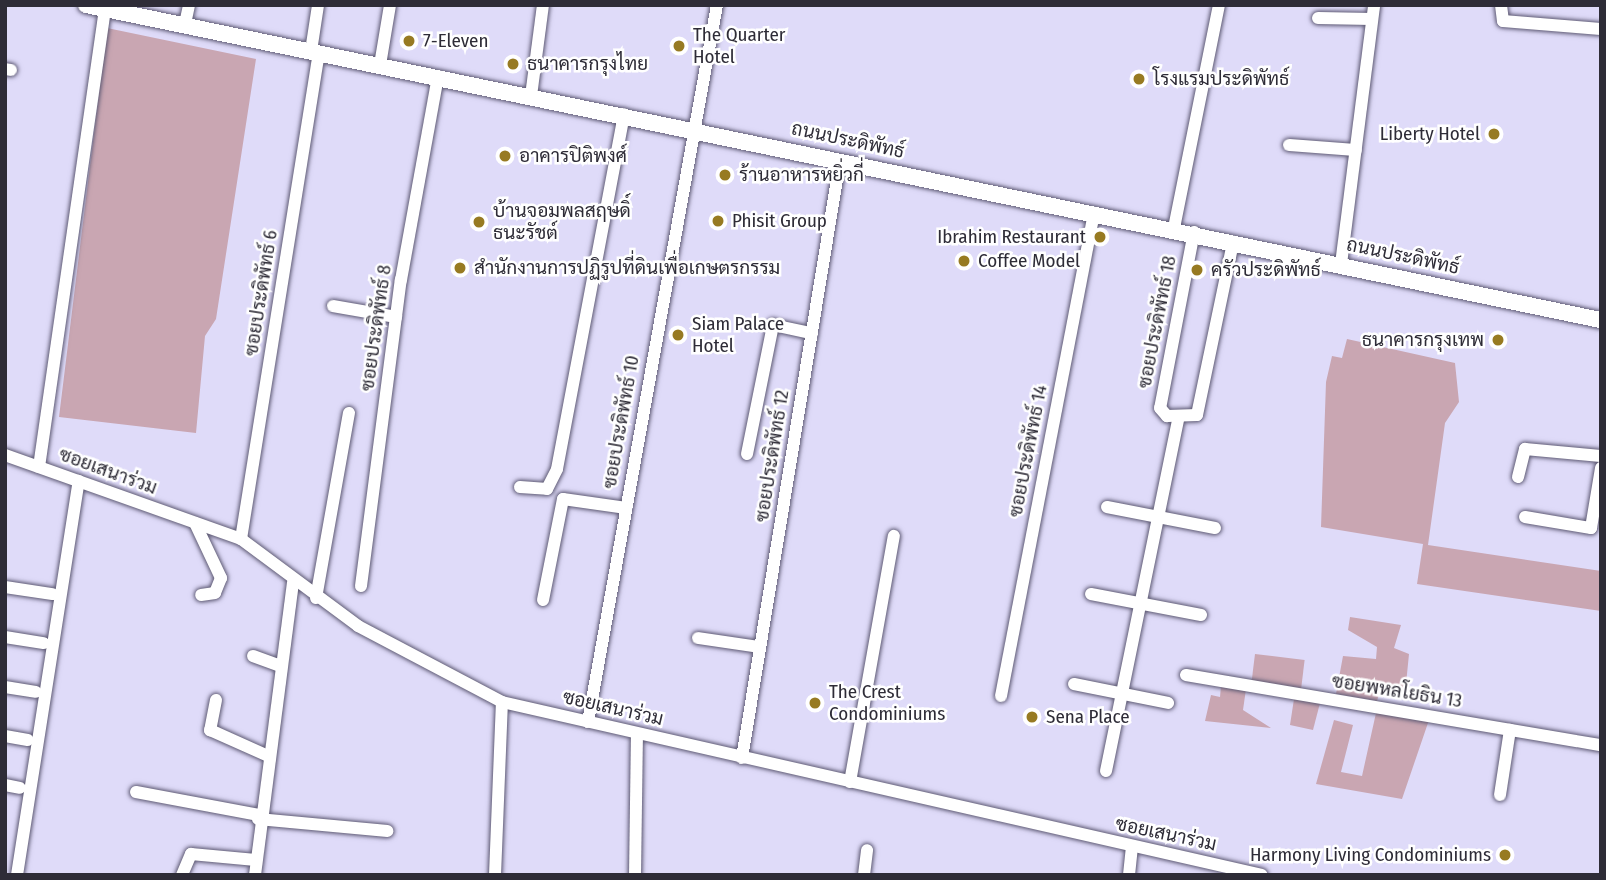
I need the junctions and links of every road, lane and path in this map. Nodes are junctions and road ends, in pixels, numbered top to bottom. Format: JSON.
{"nodes":[{"id":1,"x":86,"y":5,"type":"edge"},
{"id":2,"x":188,"y":5,"type":"edge"},
{"id":3,"x":318,"y":5,"type":"edge"},
{"id":4,"x":390,"y":5,"type":"edge"},
{"id":5,"x":543,"y":5,"type":"edge"},
{"id":6,"x":717,"y":5,"type":"edge"},
{"id":7,"x":1219,"y":5,"type":"edge"},
{"id":8,"x":1501,"y":5,"type":"edge"},
{"id":9,"x":105,"y":9,"type":"junction"},
{"id":10,"x":1373,"y":12,"type":"edge"},
{"id":11,"x":1318,"y":18,"type":"dead end"},
{"id":12,"x":185,"y":24,"type":"junction"},
{"id":13,"x":1601,"y":29,"type":"edge"},
{"id":14,"x":315,"y":52,"type":"junction"},
{"id":15,"x":380,"y":65,"type":"junction"},
{"id":16,"x":439,"y":76,"type":"junction"},
{"id":17,"x":531,"y":96,"type":"junction"},
{"id":18,"x":624,"y":114,"type":"junction"},
{"id":19,"x":699,"y":129,"type":"junction"},
{"id":20,"x":1289,"y":145,"type":"dead end"},
{"id":21,"x":1356,"y":150,"type":"junction"},
{"id":22,"x":840,"y":161,"type":"junction"},
{"id":23,"x":1094,"y":213,"type":"junction"},
{"id":24,"x":1174,"y":228,"type":"junction"},
{"id":25,"x":1194,"y":232,"type":"junction"},
{"id":26,"x":1233,"y":242,"type":"junction"},
{"id":27,"x":1341,"y":264,"type":"junction"},
{"id":28,"x":333,"y":306,"type":"dead end"},
{"id":29,"x":396,"y":317,"type":"junction"},
{"id":30,"x":1601,"y":320,"type":"edge"},
{"id":31,"x":812,"y":333,"type":"junction"},
{"id":32,"x":349,"y":413,"type":"dead end"},
{"id":33,"x":1178,"y":419,"type":"junction"},
{"id":34,"x":747,"y":454,"type":"dead end"},
{"id":35,"x":5,"y":455,"type":"edge"},
{"id":36,"x":1601,"y":456,"type":"edge"},
{"id":37,"x":39,"y":467,"type":"junction"},
{"id":38,"x":1601,"y":468,"type":"edge"},
{"id":39,"x":1518,"y":477,"type":"dead end"},
{"id":40,"x":79,"y":481,"type":"junction"},
{"id":41,"x":520,"y":487,"type":"dead end"},
{"id":42,"x":1107,"y":507,"type":"dead end"},
{"id":43,"x":626,"y":508,"type":"junction"},
{"id":44,"x":1157,"y":516,"type":"junction"},
{"id":45,"x":1525,"y":517,"type":"dead end"},
{"id":46,"x":195,"y":523,"type":"junction"},
{"id":47,"x":1215,"y":528,"type":"dead end"},
{"id":48,"x":894,"y":536,"type":"dead end"},
{"id":49,"x":241,"y":539,"type":"junction"},
{"id":50,"x":293,"y":582,"type":"junction"},
{"id":51,"x":361,"y":586,"type":"dead end"},
{"id":52,"x":5,"y":587,"type":"edge"},
{"id":53,"x":52,"y":594,"type":"dead end"},
{"id":54,"x":201,"y":594,"type":"dead end"},
{"id":55,"x":1091,"y":594,"type":"dead end"},
{"id":56,"x":316,"y":598,"type":"junction"},
{"id":57,"x":542,"y":600,"type":"dead end"},
{"id":58,"x":1140,"y":603,"type":"junction"},
{"id":59,"x":1201,"y":615,"type":"dead end"},
{"id":60,"x":5,"y":637,"type":"edge"},
{"id":61,"x":698,"y":638,"type":"dead end"},
{"id":62,"x":44,"y":643,"type":"dead end"},
{"id":63,"x":760,"y":647,"type":"junction"},
{"id":64,"x":253,"y":656,"type":"dead end"},
{"id":65,"x":281,"y":666,"type":"junction"},
{"id":66,"x":1186,"y":676,"type":"dead end"},
{"id":67,"x":1074,"y":684,"type":"dead end"},
{"id":68,"x":5,"y":687,"type":"edge"},
{"id":69,"x":36,"y":692,"type":"dead end"},
{"id":70,"x":1122,"y":694,"type":"junction"},
{"id":71,"x":1001,"y":696,"type":"dead end"},
{"id":72,"x":216,"y":700,"type":"dead end"},
{"id":73,"x":502,"y":702,"type":"junction"},
{"id":74,"x":1168,"y":703,"type":"dead end"},
{"id":75,"x":588,"y":722,"type":"junction"},
{"id":76,"x":1510,"y":730,"type":"junction"},
{"id":77,"x":637,"y":734,"type":"junction"},
{"id":78,"x":5,"y":736,"type":"edge"},
{"id":79,"x":28,"y":740,"type":"dead end"},
{"id":80,"x":1601,"y":745,"type":"edge"},
{"id":81,"x":268,"y":756,"type":"junction"},
{"id":82,"x":742,"y":758,"type":"junction"},
{"id":83,"x":1106,"y":771,"type":"dead end"},
{"id":84,"x":850,"y":782,"type":"junction"},
{"id":85,"x":5,"y":785,"type":"edge"},
{"id":86,"x":20,"y":788,"type":"dead end"},
{"id":87,"x":136,"y":792,"type":"dead end"},
{"id":88,"x":1500,"y":795,"type":"dead end"},
{"id":89,"x":259,"y":817,"type":"junction"},
{"id":90,"x":387,"y":831,"type":"dead end"},
{"id":91,"x":1132,"y":847,"type":"junction"},
{"id":92,"x":5,"y":849,"type":"edge"},
{"id":93,"x":867,"y":850,"type":"dead end"},
{"id":94,"x":20,"y":853,"type":"junction"},
{"id":95,"x":256,"y":860,"type":"junction"},
{"id":96,"x":17,"y":875,"type":"edge"},
{"id":97,"x":183,"y":875,"type":"edge"},
{"id":98,"x":255,"y":875,"type":"edge"},
{"id":99,"x":495,"y":875,"type":"edge"},
{"id":100,"x":635,"y":875,"type":"edge"},
{"id":101,"x":864,"y":875,"type":"edge"},
{"id":102,"x":1129,"y":875,"type":"edge"},
{"id":103,"x":1262,"y":875,"type":"edge"}],
"edges":[{"from":1,"to":9,"type":"main road","name":"ถนนประดิพัทธ์"},
{"from":2,"to":12,"type":"street"},
{"from":3,"to":14,"type":"street","name":"ซอยประดิพัทธ์ 6"},
{"from":4,"to":15,"type":"street"},
{"from":5,"to":17,"type":"street"},
{"from":6,"to":19,"type":"street","name":"ซอยประดิพัทธ์ 10"},
{"from":7,"to":24,"type":"street"},
{"from":8,"to":13,"type":"street"},
{"from":9,"to":12,"type":"main road","name":"ถนนประดิพัทธ์"},
{"from":9,"to":37,"type":"street"},
{"from":10,"to":11,"type":"street"},
{"from":10,"to":21,"type":"street"},
{"from":12,"to":14,"type":"main road","name":"ถนนประดิพัทธ์"},
{"from":14,"to":15,"type":"main road","name":"ถนนประดิพัทธ์"},
{"from":14,"to":49,"type":"street","name":"ซอยประดิพัทธ์ 6"},
{"from":15,"to":16,"type":"main road","name":"ถนนประดิพัทธ์"},
{"from":16,"to":17,"type":"main road","name":"ถนนประดิพัทธ์"},
{"from":16,"to":29,"type":"street","name":"ซอยประดิพัทธ์ 8"},
{"from":17,"to":18,"type":"main road","name":"ถนนประดิพัทธ์"},
{"from":18,"to":19,"type":"main road","name":"ถนนประดิพัทธ์"},
{"from":18,"to":41,"type":"street"},
{"from":19,"to":22,"type":"main road","name":"ถนนประดิพัทธ์"},
{"from":19,"to":43,"type":"street","name":"ซอยประดิพัทธ์ 10"},
{"from":20,"to":21,"type":"street"},
{"from":21,"to":27,"type":"street"},
{"from":22,"to":23,"type":"main road","name":"ถนนประดิพัทธ์"},
{"from":22,"to":31,"type":"street","name":"ซอยประดิพัทธ์ 12"},
{"from":23,"to":24,"type":"main road","name":"ถนนประดิพัทธ์"},
{"from":23,"to":71,"type":"street","name":"ซอยประดิพัทธ์ 14"},
{"from":24,"to":25,"type":"main road","name":"ถนนประดิพัทธ์"},
{"from":25,"to":26,"type":"main road","name":"ถนนประดิพัทธ์"},
{"from":25,"to":33,"type":"street","name":"ซอยประดิพัทธ์ 18"},
{"from":26,"to":27,"type":"main road","name":"ถนนประดิพัทธ์"},
{"from":26,"to":33,"type":"street"},
{"from":27,"to":30,"type":"main road","name":"ถนนประดิพัทธ์"},
{"from":28,"to":29,"type":"street"},
{"from":29,"to":51,"type":"street","name":"ซอยประดิพัทธ์ 8"},
{"from":31,"to":34,"type":"street"},
{"from":31,"to":63,"type":"street","name":"ซอยประดิพัทธ์ 12"},
{"from":32,"to":56,"type":"street"},
{"from":33,"to":44,"type":"street"},
{"from":35,"to":37,"type":"street","name":"ซอยเสนาร่วม"},
{"from":36,"to":39,"type":"street"},
{"from":37,"to":40,"type":"street","name":"ซอยเสนาร่วม"},
{"from":38,"to":45,"type":"street"},
{"from":40,"to":46,"type":"street","name":"ซอยเสนาร่วม"},
{"from":40,"to":94,"type":"street"},
{"from":42,"to":44,"type":"street"},
{"from":43,"to":57,"type":"street"},
{"from":43,"to":75,"type":"street","name":"ซอยประดิพัทธ์ 10"},
{"from":44,"to":47,"type":"street"},
{"from":44,"to":58,"type":"street"},
{"from":46,"to":49,"type":"street","name":"ซอยเสนาร่วม"},
{"from":46,"to":54,"type":"street"},
{"from":48,"to":84,"type":"street"},
{"from":49,"to":50,"type":"street","name":"ซอยเสนาร่วม"},
{"from":50,"to":56,"type":"street","name":"ซอยเสนาร่วม"},
{"from":50,"to":65,"type":"street"},
{"from":52,"to":53,"type":"street"},
{"from":55,"to":58,"type":"street"},
{"from":56,"to":73,"type":"street","name":"ซอยเสนาร่วม"},
{"from":58,"to":59,"type":"street"},
{"from":58,"to":70,"type":"street"},
{"from":60,"to":62,"type":"street"},
{"from":61,"to":63,"type":"street"},
{"from":63,"to":82,"type":"street","name":"ซอยประดิพัทธ์ 12"},
{"from":64,"to":65,"type":"street"},
{"from":65,"to":81,"type":"street"},
{"from":66,"to":76,"type":"street","name":"ซอยพหลโยธิน 13"},
{"from":67,"to":70,"type":"street"},
{"from":68,"to":69,"type":"street"},
{"from":70,"to":74,"type":"street"},
{"from":70,"to":83,"type":"street"},
{"from":72,"to":81,"type":"street"},
{"from":73,"to":75,"type":"street","name":"ซอยเสนาร่วม"},
{"from":73,"to":99,"type":"street"},
{"from":75,"to":77,"type":"street","name":"ซอยเสนาร่วม"},
{"from":76,"to":80,"type":"street","name":"ซอยพหลโยธิน 13"},
{"from":76,"to":88,"type":"street"},
{"from":77,"to":82,"type":"street","name":"ซอยเสนาร่วม"},
{"from":77,"to":100,"type":"street"},
{"from":78,"to":79,"type":"street"},
{"from":81,"to":89,"type":"street"},
{"from":82,"to":84,"type":"street","name":"ซอยเสนาร่วม"},
{"from":84,"to":91,"type":"street","name":"ซอยเสนาร่วม"},
{"from":85,"to":86,"type":"street"},
{"from":87,"to":89,"type":"street"},
{"from":89,"to":90,"type":"street"},
{"from":89,"to":95,"type":"street"},
{"from":91,"to":102,"type":"street"},
{"from":91,"to":103,"type":"street","name":"ซอยเสนาร่วม"},
{"from":92,"to":94,"type":"street"},
{"from":93,"to":101,"type":"street"},
{"from":94,"to":96,"type":"street"},
{"from":95,"to":97,"type":"street"},
{"from":95,"to":98,"type":"street"}]}
